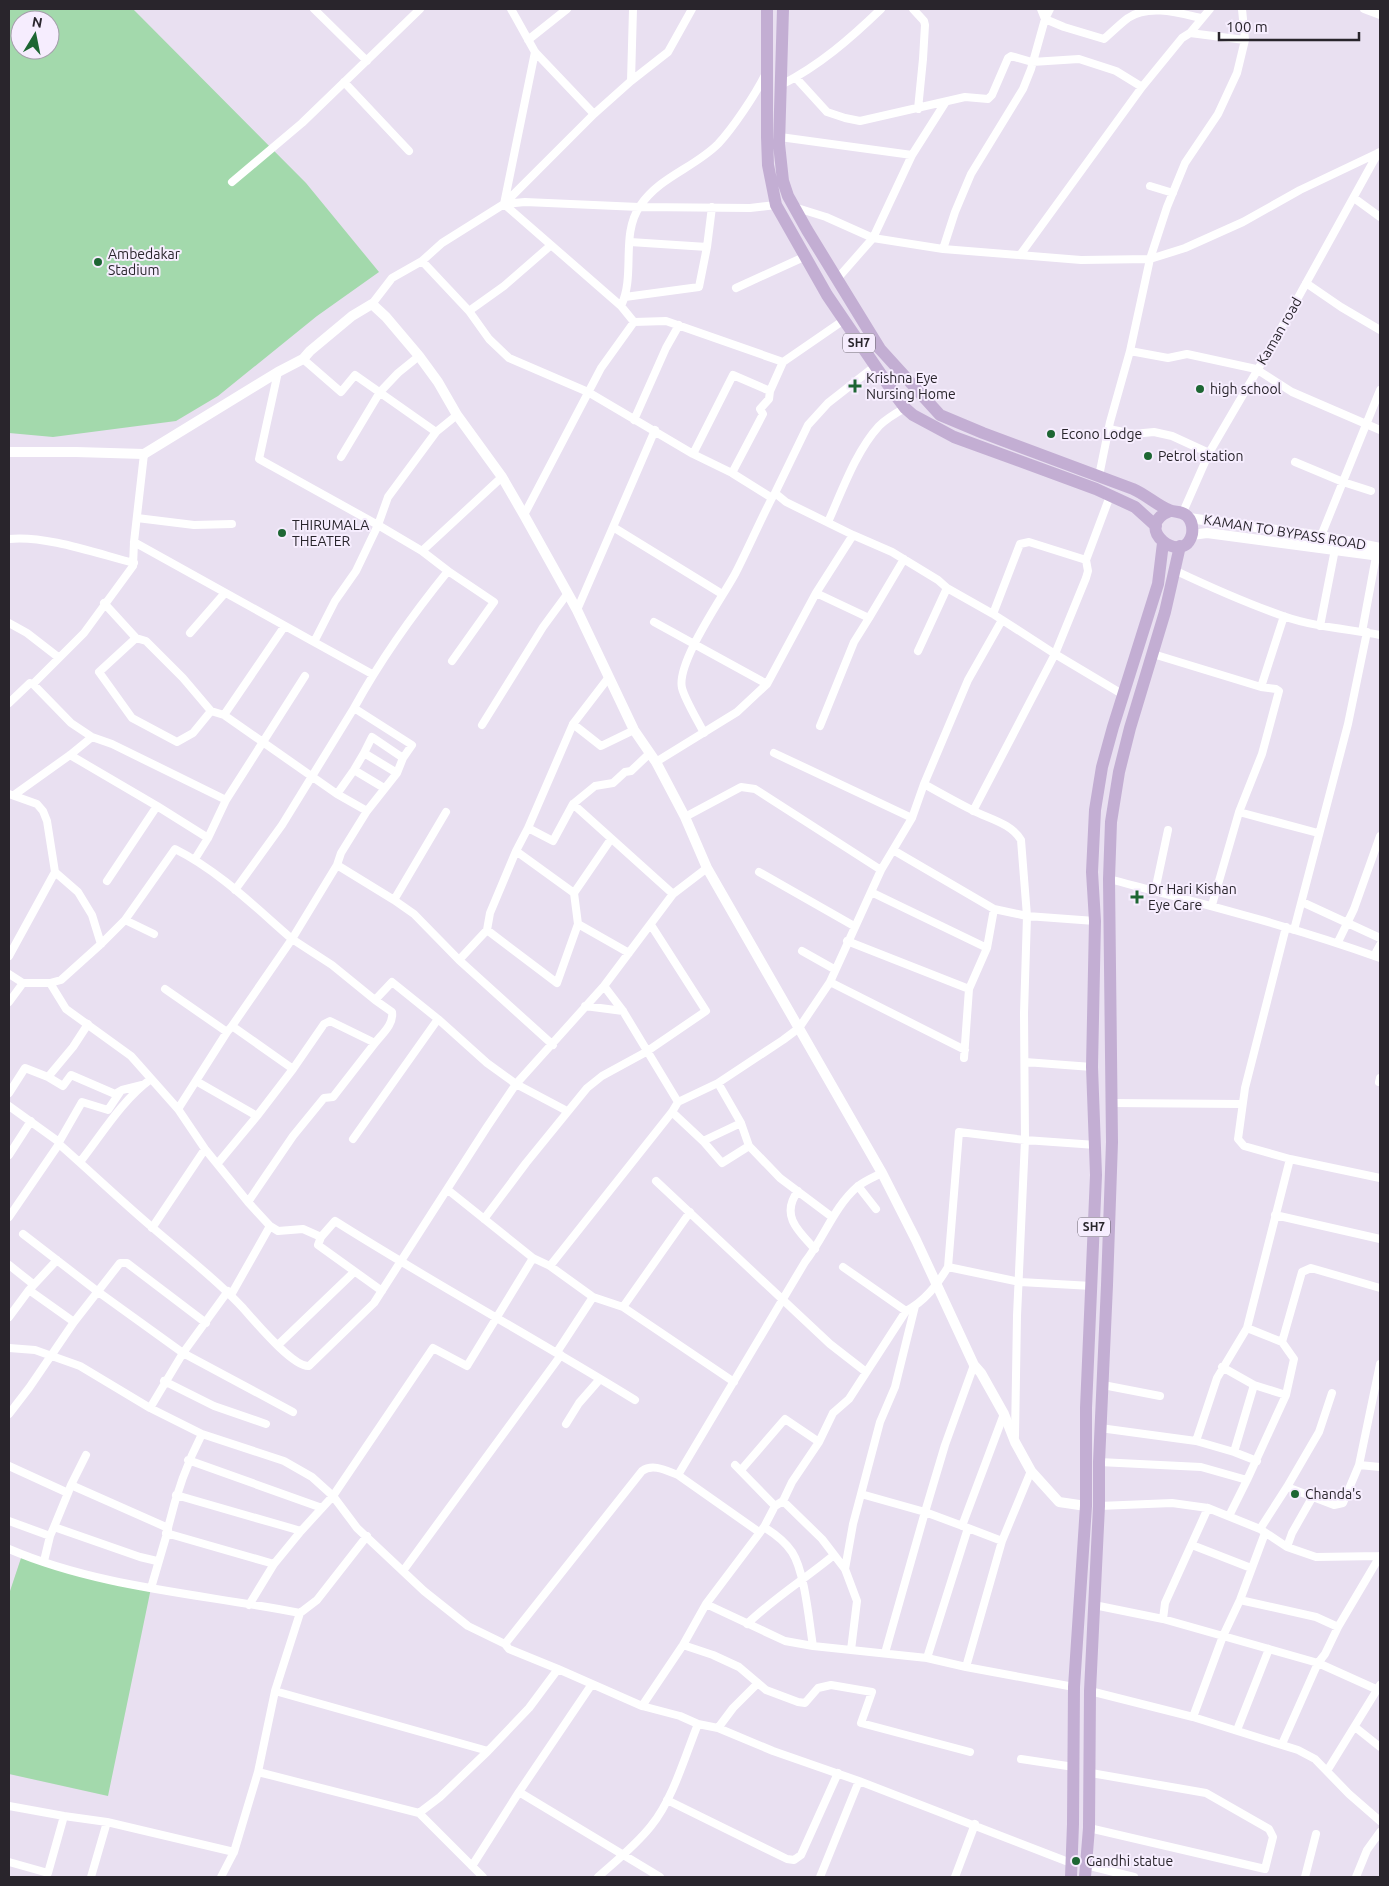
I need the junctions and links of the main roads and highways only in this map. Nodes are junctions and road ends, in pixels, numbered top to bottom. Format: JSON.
{"nodes":[{"id":1,"x":767,"y":9,"type":"edge"},
{"id":2,"x":783,"y":9,"type":"edge"},
{"id":3,"x":1181,"y":514,"type":"junction"},
{"id":4,"x":1156,"y":526,"type":"junction"},
{"id":5,"x":1163,"y":543,"type":"junction"},
{"id":6,"x":1180,"y":546,"type":"junction"},
{"id":7,"x":1085,"y":1871,"type":"edge"},
{"id":8,"x":1071,"y":1877,"type":"edge"}],
"edges":[{"from":1,"to":4,"type":"main road","number":"SH7"},
{"from":2,"to":3,"type":"main road","number":"SH7"},
{"from":3,"to":4,"type":"main road"},
{"from":3,"to":6,"type":"main road"},
{"from":4,"to":5,"type":"main road","number":"SH7"},
{"from":5,"to":6,"type":"main road"},
{"from":5,"to":8,"type":"main road","number":"SH7"},
{"from":6,"to":7,"type":"main road","number":"SH7"}]}
